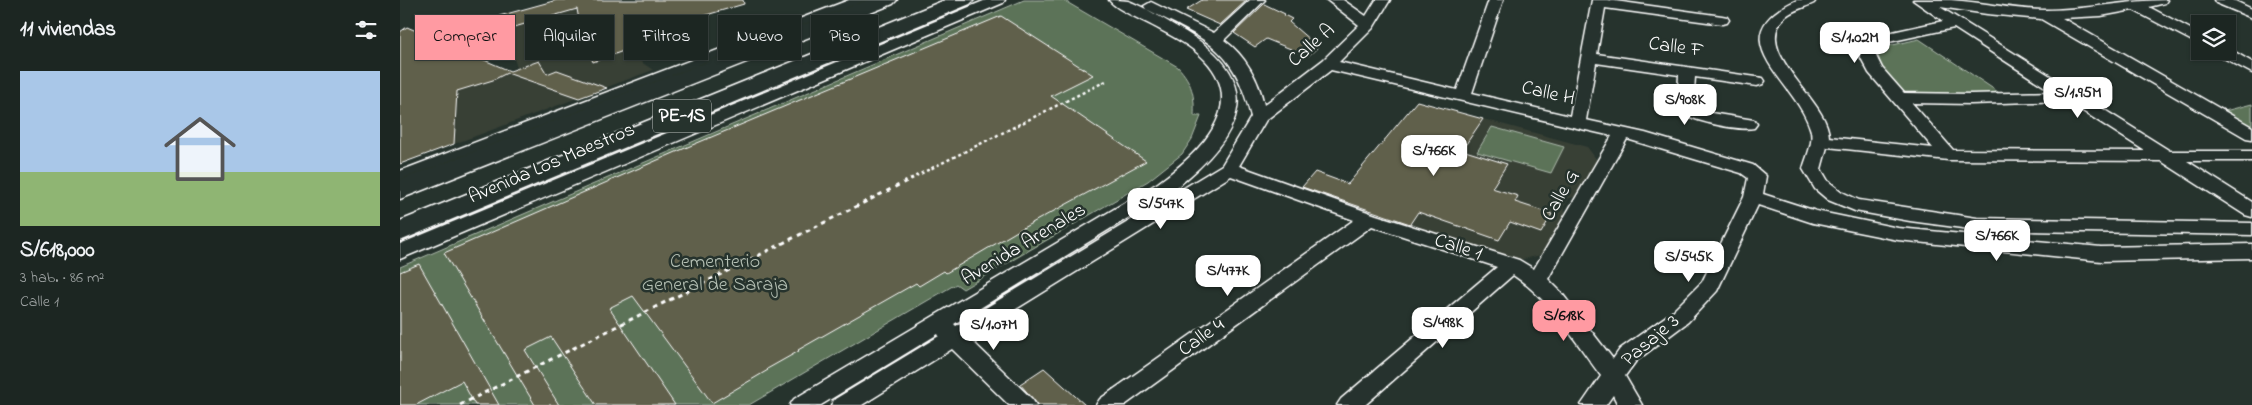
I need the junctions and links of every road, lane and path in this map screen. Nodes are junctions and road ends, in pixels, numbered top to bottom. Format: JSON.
{"nodes":[{"id":1,"x":862,"y":0,"type":"edge"},
{"id":2,"x":886,"y":0,"type":"edge"},
{"id":3,"x":963,"y":0,"type":"edge"},
{"id":4,"x":998,"y":0,"type":"edge"},
{"id":5,"x":1116,"y":0,"type":"edge"},
{"id":6,"x":1139,"y":0,"type":"edge"},
{"id":7,"x":1258,"y":0,"type":"edge"},
{"id":8,"x":1334,"y":0,"type":"edge"},
{"id":9,"x":1383,"y":0,"type":"edge"},
{"id":10,"x":1496,"y":0,"type":"edge"},
{"id":11,"x":1809,"y":0,"type":"edge"},
{"id":12,"x":1920,"y":0,"type":"edge"},
{"id":13,"x":1928,"y":0,"type":"edge"},
{"id":14,"x":2160,"y":0,"type":"edge"},
{"id":15,"x":2221,"y":0,"type":"edge"},
{"id":16,"x":1599,"y":2,"type":"edge"},
{"id":17,"x":2136,"y":6,"type":"junction"},
{"id":18,"x":2252,"y":14,"type":"edge"},
{"id":19,"x":2047,"y":16,"type":"junction"},
{"id":20,"x":1722,"y":20,"type":"dead end"},
{"id":21,"x":1956,"y":23,"type":"junction"},
{"id":22,"x":1368,"y":24,"type":"junction"},
{"id":23,"x":2191,"y":35,"type":"edge"},
{"id":24,"x":1216,"y":40,"type":"junction"},
{"id":25,"x":1590,"y":58,"type":"junction"},
{"id":26,"x":2236,"y":59,"type":"edge"},
{"id":27,"x":1327,"y":64,"type":"junction"},
{"id":28,"x":2252,"y":68,"type":"edge"},
{"id":29,"x":1687,"y":72,"type":"junction"},
{"id":30,"x":1108,"y":80,"type":"dead end"},
{"id":31,"x":1757,"y":81,"type":"dead end"},
{"id":32,"x":670,"y":85,"type":"junction"},
{"id":33,"x":1463,"y":96,"type":"junction"},
{"id":34,"x":2071,"y":96,"type":"junction"},
{"id":35,"x":1899,"y":98,"type":"junction"},
{"id":36,"x":685,"y":115,"type":"junction"},
{"id":37,"x":1259,"y":117,"type":"junction"},
{"id":38,"x":1577,"y":123,"type":"junction"},
{"id":39,"x":1748,"y":124,"type":"dead end"},
{"id":40,"x":558,"y":129,"type":"junction"},
{"id":41,"x":1622,"y":133,"type":"junction"},
{"id":42,"x":2252,"y":134,"type":"edge"},
{"id":43,"x":1820,"y":141,"type":"junction"},
{"id":44,"x":1948,"y":154,"type":"junction"},
{"id":45,"x":2164,"y":155,"type":"junction"},
{"id":46,"x":2252,"y":156,"type":"edge"},
{"id":47,"x":583,"y":157,"type":"junction"},
{"id":48,"x":1228,"y":169,"type":"junction"},
{"id":49,"x":1757,"y":176,"type":"joint"},
{"id":50,"x":400,"y":177,"type":"edge"},
{"id":51,"x":400,"y":190,"type":"edge"},
{"id":52,"x":1753,"y":197,"type":"junction"},
{"id":53,"x":2252,"y":211,"type":"edge"},
{"id":54,"x":1369,"y":219,"type":"junction"},
{"id":55,"x":2252,"y":229,"type":"edge"},
{"id":56,"x":400,"y":232,"type":"edge"},
{"id":57,"x":2252,"y":251,"type":"edge"},
{"id":58,"x":400,"y":252,"type":"edge"},
{"id":59,"x":1512,"y":265,"type":"junction"},
{"id":60,"x":1537,"y":281,"type":"junction"},
{"id":61,"x":946,"y":330,"type":"junction"},
{"id":62,"x":1613,"y":375,"type":"junction"},
{"id":63,"x":460,"y":405,"type":"edge"},
{"id":64,"x":802,"y":405,"type":"edge"},
{"id":65,"x":843,"y":405,"type":"edge"},
{"id":66,"x":1024,"y":405,"type":"edge"},
{"id":67,"x":1108,"y":405,"type":"edge"},
{"id":68,"x":1349,"y":405,"type":"edge"},
{"id":69,"x":1593,"y":405,"type":"edge"},
{"id":70,"x":1630,"y":405,"type":"edge"}],
"edges":[{"from":1,"to":50,"type":"street"},
{"from":2,"to":32,"type":"highway","number":"PE-1S"},
{"from":3,"to":36,"type":"highway","number":"PE-1S"},
{"from":4,"to":58,"type":"street","name":"Avenida Los Maestros"},
{"from":5,"to":61,"type":"street","name":"Avenida Arenales"},
{"from":6,"to":24,"type":"street"},
{"from":7,"to":24,"type":"street"},
{"from":8,"to":22,"type":"street"},
{"from":9,"to":22,"type":"street","name":"Calle A"},
{"from":10,"to":33,"type":"street"},
{"from":11,"to":43,"type":"street"},
{"from":12,"to":21,"type":"street"},
{"from":13,"to":19,"type":"street"},
{"from":14,"to":17,"type":"street"},
{"from":15,"to":18,"type":"street"},
{"from":16,"to":20,"type":"street"},
{"from":16,"to":25,"type":"street"},
{"from":17,"to":19,"type":"street"},
{"from":17,"to":23,"type":"street"},
{"from":19,"to":42,"type":"street"},
{"from":21,"to":34,"type":"street"},
{"from":21,"to":35,"type":"street"},
{"from":22,"to":27,"type":"street","name":"Calle A"},
{"from":24,"to":37,"type":"street"},
{"from":25,"to":29,"type":"street","name":"Calle F"},
{"from":25,"to":38,"type":"street"},
{"from":26,"to":28,"type":"street"},
{"from":27,"to":33,"type":"street","name":"Calle H"},
{"from":27,"to":37,"type":"street","name":"Calle A"},
{"from":29,"to":31,"type":"street","name":"Calle F"},
{"from":29,"to":39,"type":"street"},
{"from":30,"to":63,"type":"path"},
{"from":32,"to":36,"type":"highway"},
{"from":32,"to":40,"type":"highway","number":"PE-1S"},
{"from":33,"to":38,"type":"street","name":"Calle H"},
{"from":34,"to":35,"type":"street"},
{"from":34,"to":45,"type":"street"},
{"from":35,"to":44,"type":"street"},
{"from":36,"to":47,"type":"highway","number":"PE-1S"},
{"from":37,"to":48,"type":"street","name":"Avenida Arenales"},
{"from":38,"to":41,"type":"street","name":"Calle H"},
{"from":40,"to":47,"type":"highway"},
{"from":40,"to":51,"type":"highway","number":"PE-1S"},
{"from":41,"to":49,"type":"street","name":"Calle H"},
{"from":41,"to":60,"type":"street","name":"Calle G"},
{"from":43,"to":44,"type":"street"},
{"from":43,"to":55,"type":"street"},
{"from":44,"to":45,"type":"street"},
{"from":45,"to":46,"type":"street"},
{"from":45,"to":53,"type":"street"},
{"from":47,"to":56,"type":"highway","number":"PE-1S"},
{"from":48,"to":54,"type":"street","name":"Calle 1"},
{"from":48,"to":61,"type":"street","name":"Avenida Arenales"},
{"from":49,"to":52,"type":"street","name":"Pasaje 3"},
{"from":52,"to":57,"type":"street"},
{"from":52,"to":62,"type":"street","name":"Pasaje 3"},
{"from":54,"to":59,"type":"street","name":"Calle 1"},
{"from":54,"to":67,"type":"street","name":"Calle 4"},
{"from":59,"to":60,"type":"street","name":"Calle 1"},
{"from":59,"to":68,"type":"street"},
{"from":60,"to":62,"type":"street","name":"Calle 1"},
{"from":61,"to":64,"type":"street","name":"Avenida Arenales"},
{"from":61,"to":65,"type":"street","name":"Avenida Arenales"},
{"from":61,"to":66,"type":"street"},
{"from":62,"to":69,"type":"street","name":"Pasaje 3"},
{"from":62,"to":70,"type":"street","name":"Calle 1"}]}
